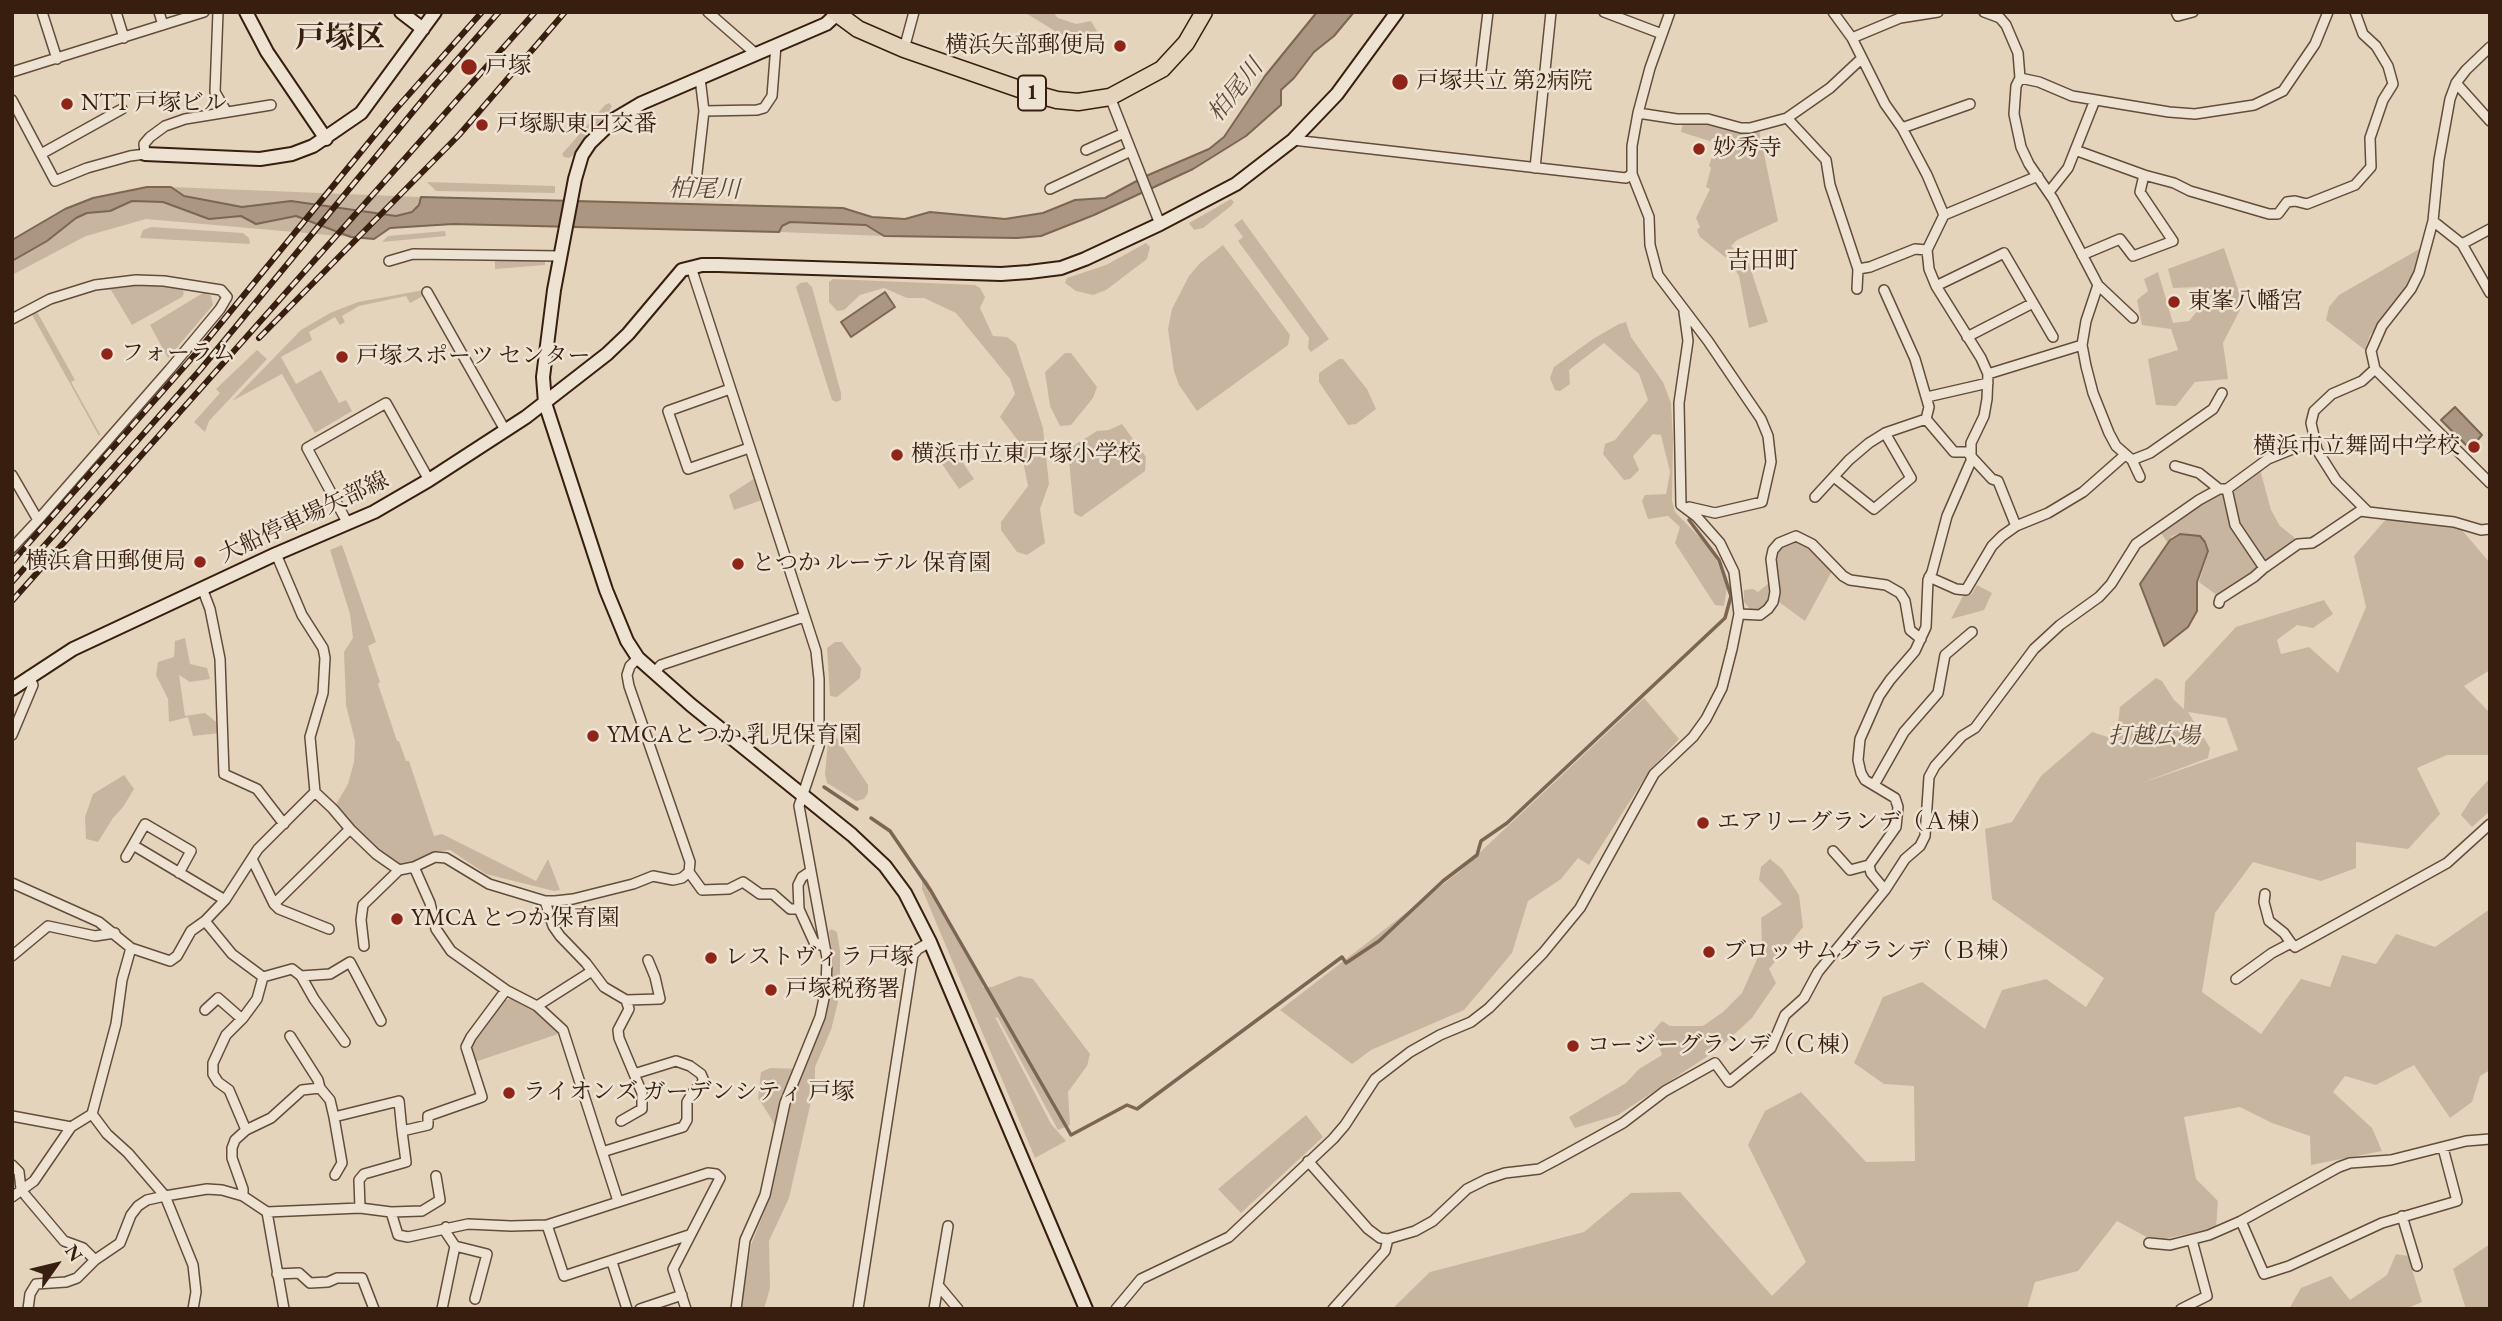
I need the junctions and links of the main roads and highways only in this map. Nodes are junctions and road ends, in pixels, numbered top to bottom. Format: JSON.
{"nodes":[{"id":1,"x":1204,"y":12,"type":"edge"},
{"id":2,"x":837,"y":13,"type":"edge"}],
"edges":[{"from":1,"to":2,"type":"highway","number":"1"}]}
